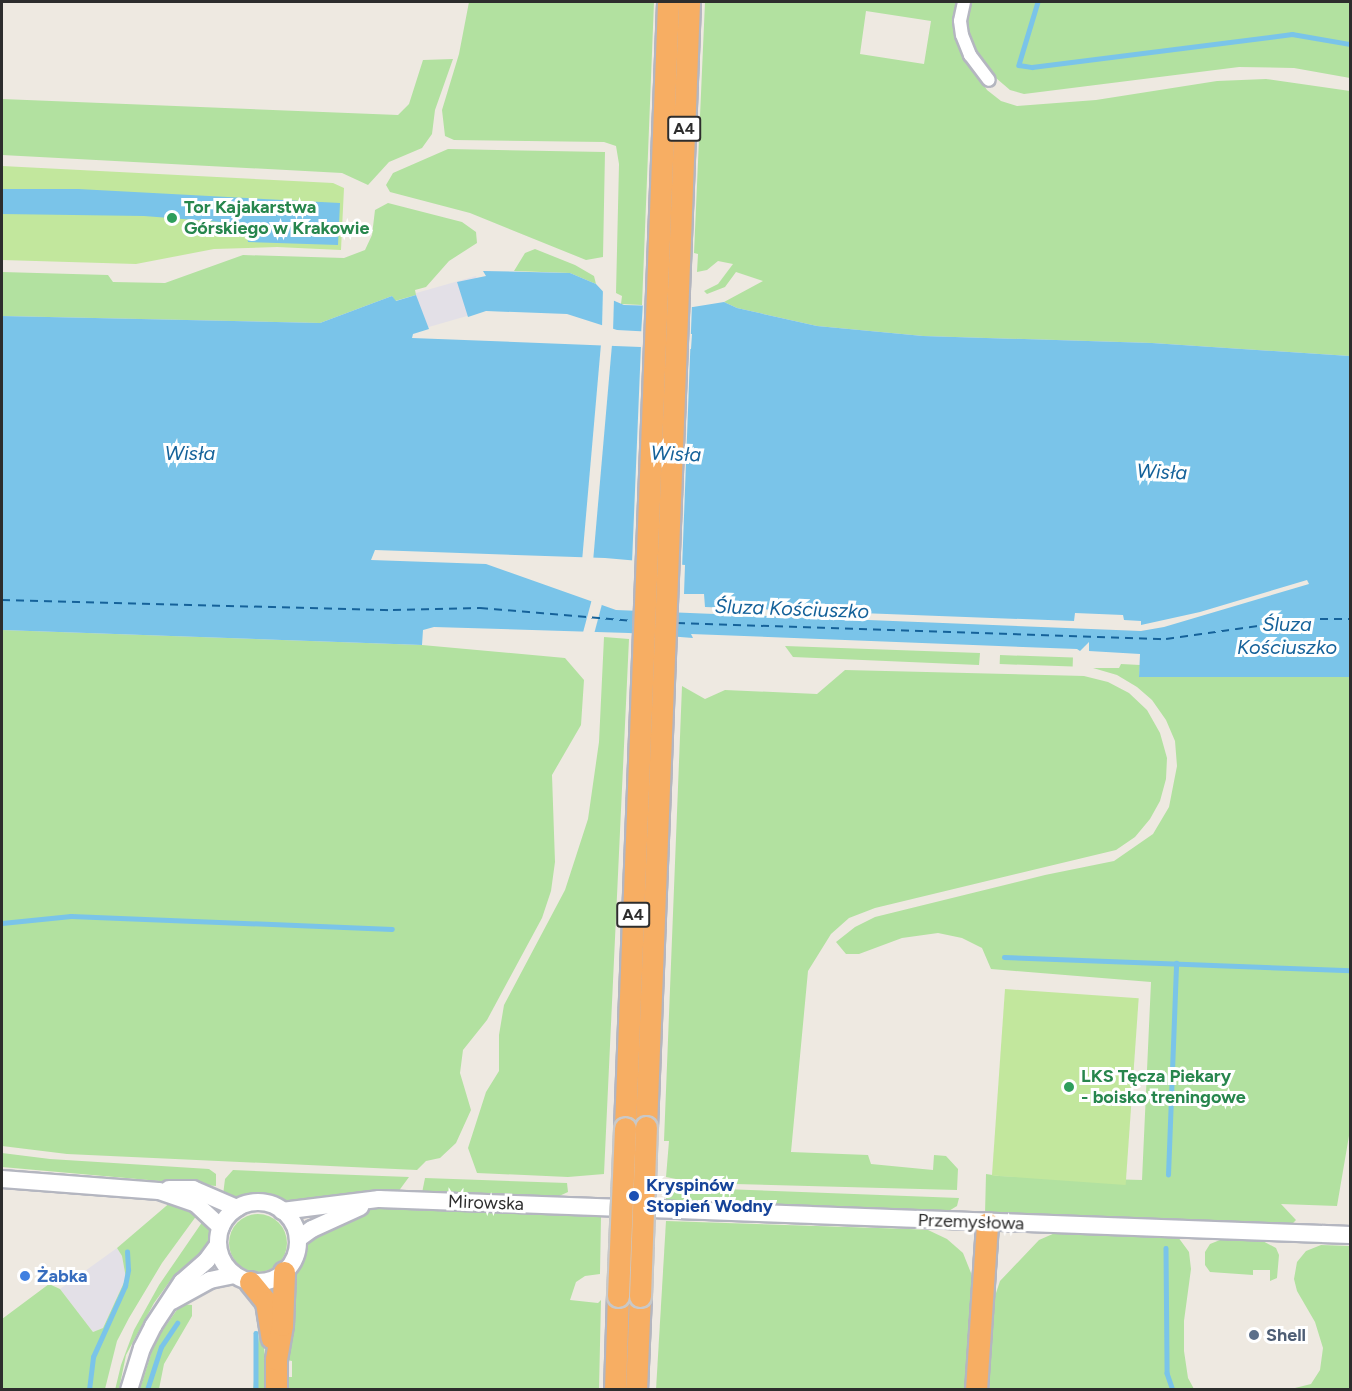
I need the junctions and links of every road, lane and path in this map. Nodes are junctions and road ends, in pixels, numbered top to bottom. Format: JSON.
{"nodes":[{"id":1,"x":668,"y":2,"type":"edge"},
{"id":2,"x":689,"y":2,"type":"edge"},
{"id":3,"x":964,"y":2,"type":"edge"},
{"id":4,"x":989,"y":80,"type":"dead end"},
{"id":5,"x":2,"y":1179,"type":"edge"},
{"id":6,"x":159,"y":1191,"type":"junction"},
{"id":7,"x":379,"y":1199,"type":"junction"},
{"id":8,"x":593,"y":1207,"type":"joint"},
{"id":9,"x":237,"y":1208,"type":"junction"},
{"id":10,"x":282,"y":1211,"type":"junction"},
{"id":11,"x":987,"y":1223,"type":"junction"},
{"id":12,"x":221,"y":1227,"type":"junction"},
{"id":13,"x":1349,"y":1235,"type":"edge"},
{"id":14,"x":298,"y":1239,"type":"junction"},
{"id":15,"x":218,"y":1245,"type":"junction"},
{"id":16,"x":284,"y":1272,"type":"junction"},
{"id":17,"x":242,"y":1278,"type":"junction"},
{"id":18,"x":171,"y":1301,"type":"junction"},
{"id":19,"x":276,"y":1359,"type":"junction"},
{"id":20,"x":129,"y":1389,"type":"edge"},
{"id":21,"x":276,"y":1389,"type":"edge"},
{"id":22,"x":615,"y":1389,"type":"edge"},
{"id":23,"x":636,"y":1389,"type":"edge"},
{"id":24,"x":976,"y":1389,"type":"edge"}],
"edges":[{"from":1,"to":22,"type":"highway","number":"A4","bridge":true},
{"from":2,"to":23,"type":"highway","number":"A4","bridge":true},
{"from":3,"to":4,"type":"street"},
{"from":5,"to":6,"type":"main road"},
{"from":6,"to":9,"type":"main road"},
{"from":6,"to":12,"type":"main road"},
{"from":7,"to":8,"type":"main road","name":"Mirowska"},
{"from":7,"to":10,"type":"main road","name":"Mirowska"},
{"from":7,"to":14,"type":"main road","name":"Mirowska"},
{"from":8,"to":11,"type":"main road","name":"Przemysłowa"},
{"from":9,"to":10,"type":"main road"},
{"from":9,"to":12,"type":"main road"},
{"from":10,"to":14,"type":"main road"},
{"from":11,"to":13,"type":"main road","name":"Przemysłowa"},
{"from":11,"to":24,"type":"highway"},
{"from":12,"to":15,"type":"main road"},
{"from":14,"to":16,"type":"main road"},
{"from":15,"to":17,"type":"main road"},
{"from":15,"to":18,"type":"main road"},
{"from":16,"to":17,"type":"main road"},
{"from":16,"to":19,"type":"highway"},
{"from":17,"to":18,"type":"main road"},
{"from":17,"to":19,"type":"highway"},
{"from":18,"to":20,"type":"main road"},
{"from":19,"to":21,"type":"highway"}]}
